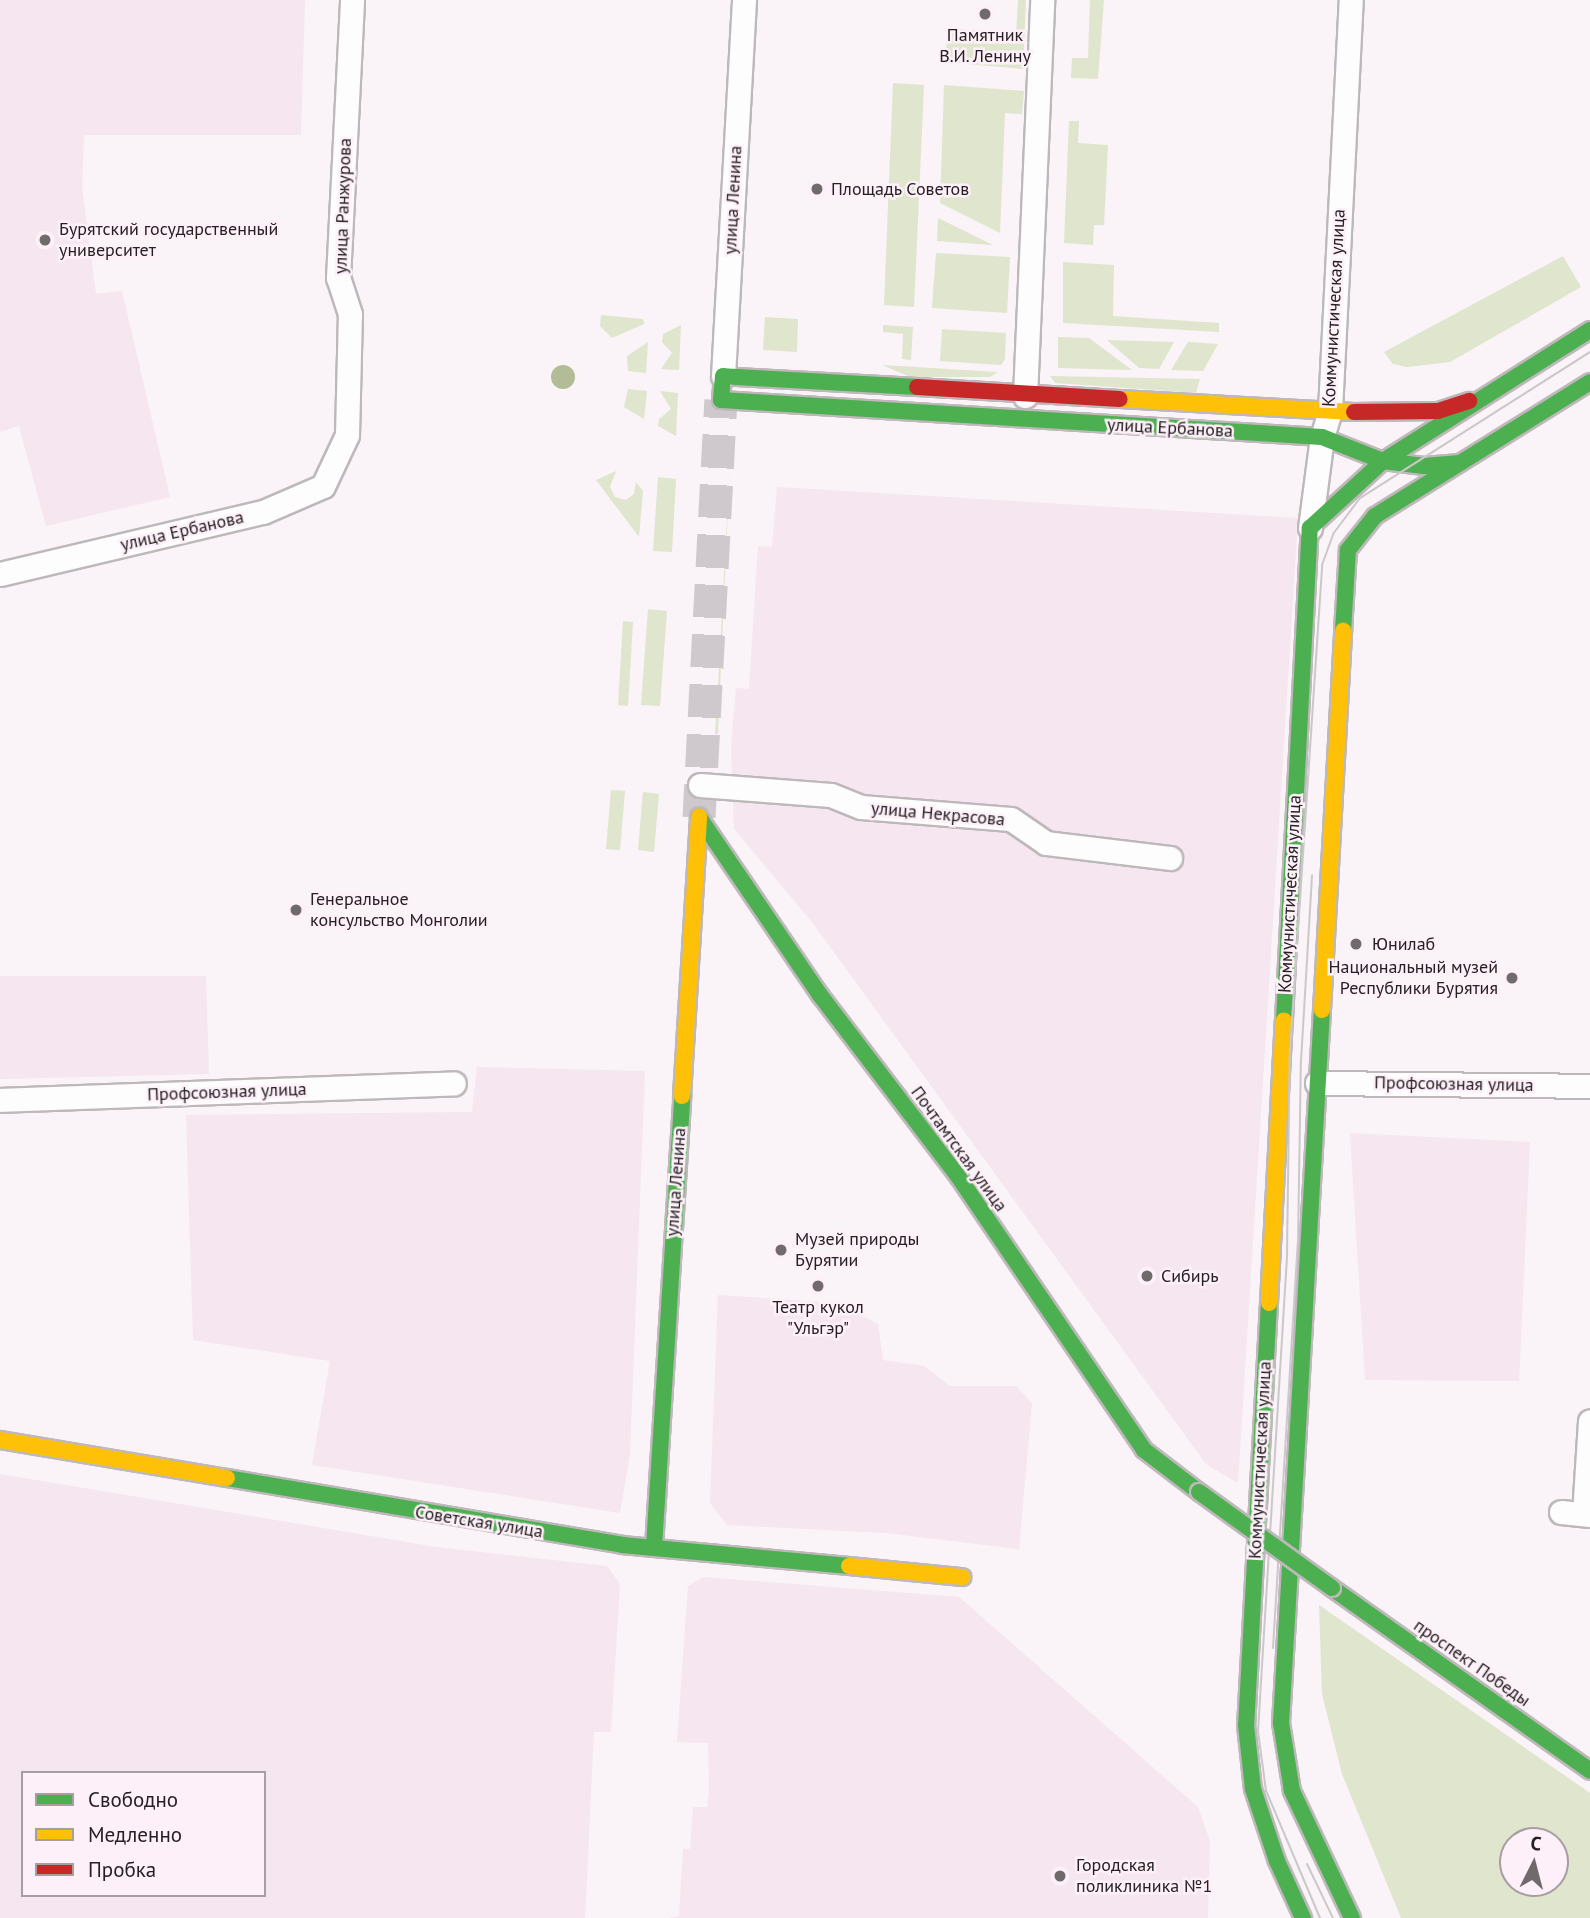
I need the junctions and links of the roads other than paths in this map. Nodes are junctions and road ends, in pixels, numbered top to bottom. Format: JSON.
{"nodes":[{"id":1,"x":352,"y":0,"type":"edge"},
{"id":2,"x":744,"y":0,"type":"edge"},
{"id":3,"x":1042,"y":0,"type":"edge"},
{"id":4,"x":1351,"y":0,"type":"edge"},
{"id":5,"x":1590,"y":331,"type":"edge"},
{"id":6,"x":723,"y":376,"type":"junction"},
{"id":7,"x":1590,"y":382,"type":"edge"},
{"id":8,"x":1025,"y":396,"type":"junction"},
{"id":9,"x":1481,"y":397,"type":"junction"},
{"id":10,"x":721,"y":400,"type":"joint"},
{"id":11,"x":1330,"y":410,"type":"junction"},
{"id":12,"x":1023,"y":419,"type":"junction"},
{"id":13,"x":1322,"y":437,"type":"junction"},
{"id":14,"x":1350,"y":446,"type":"junction"},
{"id":15,"x":342,"y":452,"type":"joint"},
{"id":16,"x":1383,"y":461,"type":"junction"},
{"id":17,"x":1460,"y":463,"type":"junction"},
{"id":18,"x":1350,"y":487,"type":"junction"},
{"id":19,"x":1310,"y":528,"type":"junction"},
{"id":20,"x":1348,"y":551,"type":"junction"},
{"id":21,"x":10,"y":572,"type":"edge"},
{"id":22,"x":0,"y":583,"type":"edge"},
{"id":23,"x":700,"y":785,"type":"dead end"},
{"id":24,"x":699,"y":817,"type":"joint"},
{"id":25,"x":1170,"y":858,"type":"dead end"},
{"id":26,"x":454,"y":1083,"type":"dead end"},
{"id":27,"x":1317,"y":1083,"type":"junction"},
{"id":28,"x":1590,"y":1086,"type":"edge"},
{"id":29,"x":0,"y":1101,"type":"edge"},
{"id":30,"x":1590,"y":1421,"type":"edge"},
{"id":31,"x":0,"y":1440,"type":"edge"},
{"id":32,"x":1578,"y":1514,"type":"edge"},
{"id":33,"x":654,"y":1547,"type":"junction"},
{"id":34,"x":962,"y":1577,"type":"dead end"},
{"id":35,"x":1332,"y":1588,"type":"joint"},
{"id":36,"x":1590,"y":1771,"type":"edge"},
{"id":37,"x":1303,"y":1918,"type":"edge"},
{"id":38,"x":1352,"y":1918,"type":"edge"}],
"edges":[{"from":1,"to":15,"type":"street","name":"улица Ранжурова"},
{"from":2,"to":6,"type":"street","name":"улица Ленина"},
{"from":3,"to":8,"type":"street"},
{"from":4,"to":11,"type":"street","name":"Коммунистическая улица"},
{"from":5,"to":9,"type":"main road","name":"улица Ербанова"},
{"from":6,"to":8,"type":"main road","name":"улица Ербанова"},
{"from":6,"to":10,"type":"main road","name":"улица Ленина"},
{"from":7,"to":17,"type":"main road","name":"улица Ербанова"},
{"from":8,"to":11,"type":"main road","name":"улица Ербанова"},
{"from":8,"to":12,"type":"main road"},
{"from":9,"to":11,"type":"main road","name":"улица Ербанова"},
{"from":9,"to":16,"type":"main road"},
{"from":10,"to":12,"type":"main road","name":"улица Ербанова"},
{"from":11,"to":13,"type":"street","name":"Коммунистическая улица"},
{"from":11,"to":14,"type":"street"},
{"from":12,"to":13,"type":"main road","name":"улица Ербанова"},
{"from":13,"to":14,"type":"main road","name":"улица Ербанова"},
{"from":13,"to":19,"type":"street","name":"Коммунистическая улица"},
{"from":14,"to":16,"type":"main road","name":"улица Ербанова"},
{"from":14,"to":18,"type":"street"},
{"from":15,"to":21,"type":"street","name":"улица Ербанова"},
{"from":16,"to":17,"type":"main road","name":"улица Ербанова"},
{"from":16,"to":18,"type":"main road"},
{"from":17,"to":20,"type":"main road"},
{"from":18,"to":19,"type":"main road"},
{"from":18,"to":20,"type":"street"},
{"from":19,"to":37,"type":"main road","name":"Коммунистическая улица"},
{"from":20,"to":27,"type":"main road","name":"Коммунистическая улица"},
{"from":21,"to":22,"type":"street"},
{"from":23,"to":25,"type":"street","name":"улица Некрасова"},
{"from":24,"to":33,"type":"main road","name":"улица Ленина"},
{"from":24,"to":35,"type":"main road","name":"Почтамтская улица","bridge":true},
{"from":26,"to":29,"type":"street","name":"Профсоюзная улица"},
{"from":27,"to":28,"type":"street","name":"Профсоюзная улица"},
{"from":27,"to":38,"type":"main road","name":"Коммунистическая улица"},
{"from":30,"to":32,"type":"street"},
{"from":31,"to":33,"type":"main road","name":"Советская улица"},
{"from":33,"to":34,"type":"main road","name":"Советская улица"},
{"from":35,"to":36,"type":"main road","name":"проспект Победы"}]}
